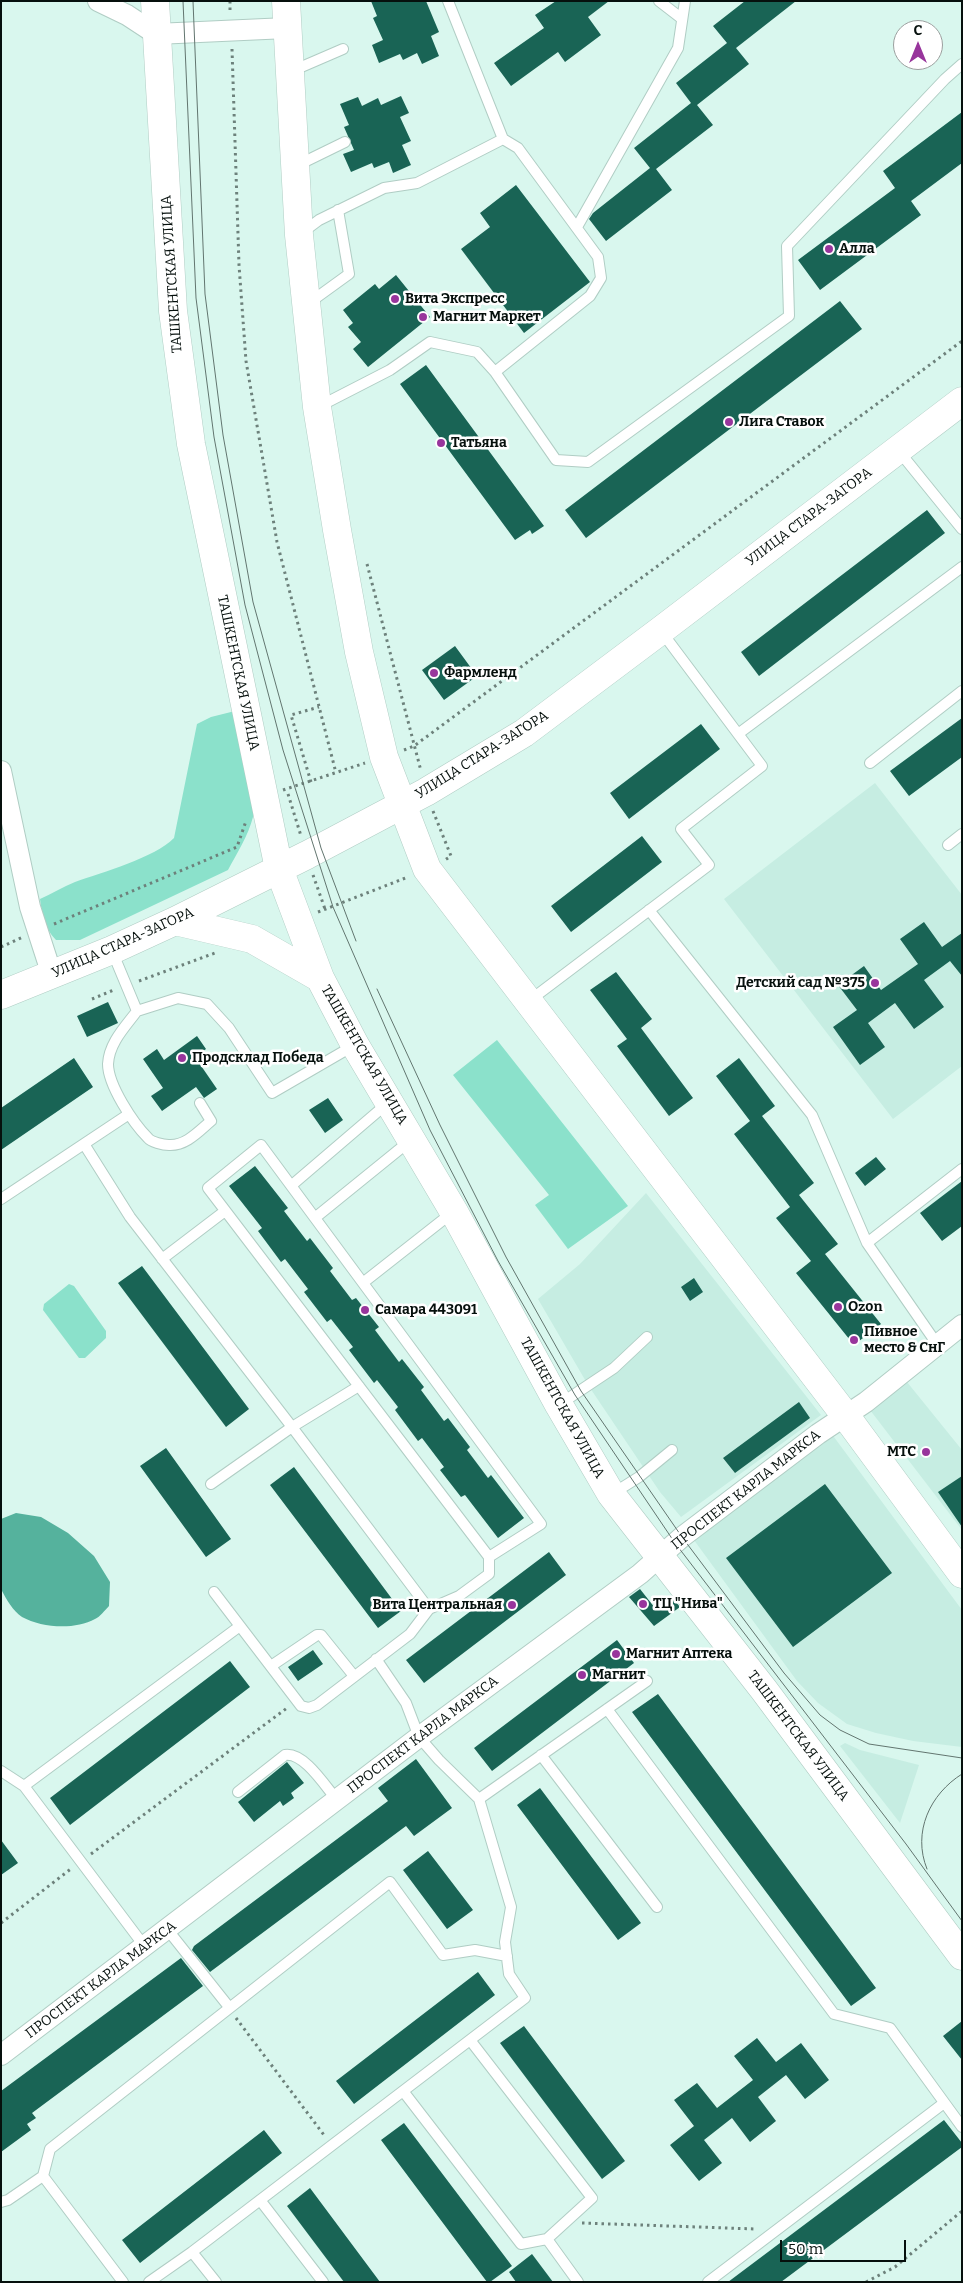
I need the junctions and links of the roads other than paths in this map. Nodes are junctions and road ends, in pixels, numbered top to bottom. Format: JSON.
{"nodes":[{"id":1,"x":98,"y":1,"type":"edge"},
{"id":2,"x":155,"y":1,"type":"edge"},
{"id":3,"x":448,"y":1,"type":"edge"},
{"id":4,"x":659,"y":1,"type":"edge"},
{"id":5,"x":685,"y":1,"type":"edge"},
{"id":6,"x":287,"y":14,"type":"edge"},
{"id":7,"x":681,"y":18,"type":"junction"},
{"id":8,"x":156,"y":34,"type":"junction"},
{"id":9,"x":343,"y":49,"type":"dead end"},
{"id":10,"x":962,"y":64,"type":"edge"},
{"id":11,"x":289,"y":72,"type":"junction"},
{"id":12,"x":503,"y":139,"type":"junction"},
{"id":13,"x":344,"y":142,"type":"dead end"},
{"id":14,"x":295,"y":166,"type":"junction"},
{"id":15,"x":338,"y":210,"type":"junction"},
{"id":16,"x":577,"y":227,"type":"junction"},
{"id":17,"x":299,"y":235,"type":"junction"},
{"id":18,"x":306,"y":306,"type":"junction"},
{"id":19,"x":495,"y":372,"type":"junction"},
{"id":20,"x":962,"y":401,"type":"edge"},
{"id":21,"x":317,"y":407,"type":"junction"},
{"id":22,"x":898,"y":449,"type":"junction"},
{"id":23,"x":962,"y":529,"type":"edge"},
{"id":24,"x":962,"y":567,"type":"edge"},
{"id":25,"x":660,"y":631,"type":"junction"},
{"id":26,"x":962,"y":691,"type":"edge"},
{"id":27,"x":738,"y":734,"type":"junction"},
{"id":28,"x":870,"y":763,"type":"dead end"},
{"id":29,"x":1,"y":771,"type":"edge"},
{"id":30,"x":403,"y":803,"type":"junction"},
{"id":31,"x":962,"y":834,"type":"edge"},
{"id":32,"x":948,"y":845,"type":"dead end"},
{"id":33,"x":279,"y":869,"type":"junction"},
{"id":34,"x":649,"y":910,"type":"junction"},
{"id":35,"x":175,"y":921,"type":"junction"},
{"id":36,"x":112,"y":950,"type":"junction"},
{"id":37,"x":52,"y":975,"type":"junction"},
{"id":38,"x":320,"y":978,"type":"junction"},
{"id":39,"x":1,"y":994,"type":"edge"},
{"id":40,"x":528,"y":1002,"type":"junction"},
{"id":41,"x":137,"y":1011,"type":"junction"},
{"id":42,"x":355,"y":1045,"type":"junction"},
{"id":43,"x":390,"y":1102,"type":"junction"},
{"id":44,"x":200,"y":1104,"type":"dead end"},
{"id":45,"x":129,"y":1114,"type":"junction"},
{"id":46,"x":412,"y":1139,"type":"junction"},
{"id":47,"x":84,"y":1144,"type":"junction"},
{"id":48,"x":962,"y":1169,"type":"edge"},
{"id":49,"x":292,"y":1184,"type":"junction"},
{"id":50,"x":1,"y":1200,"type":"edge"},
{"id":51,"x":225,"y":1211,"type":"junction"},
{"id":52,"x":454,"y":1212,"type":"junction"},
{"id":53,"x":316,"y":1217,"type":"junction"},
{"id":54,"x":867,"y":1243,"type":"junction"},
{"id":55,"x":162,"y":1258,"type":"junction"},
{"id":56,"x":364,"y":1282,"type":"junction"},
{"id":57,"x":962,"y":1325,"type":"edge"},
{"id":58,"x":647,"y":1337,"type":"dead end"},
{"id":59,"x":937,"y":1344,"type":"junction"},
{"id":60,"x":359,"y":1386,"type":"junction"},
{"id":61,"x":559,"y":1405,"type":"junction"},
{"id":62,"x":845,"y":1415,"type":"junction"},
{"id":63,"x":292,"y":1427,"type":"junction"},
{"id":64,"x":672,"y":1450,"type":"dead end"},
{"id":65,"x":211,"y":1484,"type":"dead end"},
{"id":66,"x":611,"y":1494,"type":"junction"},
{"id":67,"x":489,"y":1557,"type":"junction"},
{"id":68,"x":659,"y":1558,"type":"junction"},
{"id":69,"x":962,"y":1574,"type":"edge"},
{"id":70,"x":214,"y":1592,"type":"dead end"},
{"id":71,"x":429,"y":1609,"type":"junction"},
{"id":72,"x":240,"y":1626,"type":"junction"},
{"id":73,"x":376,"y":1659,"type":"junction"},
{"id":74,"x":271,"y":1666,"type":"junction"},
{"id":75,"x":354,"y":1676,"type":"junction"},
{"id":76,"x":647,"y":1681,"type":"dead end"},
{"id":77,"x":607,"y":1709,"type":"junction"},
{"id":78,"x":419,"y":1737,"type":"junction"},
{"id":79,"x":541,"y":1755,"type":"junction"},
{"id":80,"x":1,"y":1771,"type":"edge"},
{"id":81,"x":24,"y":1786,"type":"junction"},
{"id":82,"x":238,"y":1792,"type":"dead end"},
{"id":83,"x":479,"y":1798,"type":"junction"},
{"id":84,"x":337,"y":1800,"type":"junction"},
{"id":85,"x":657,"y":1907,"type":"dead end"},
{"id":86,"x":167,"y":1929,"type":"junction"},
{"id":87,"x":145,"y":1946,"type":"junction"},
{"id":88,"x":507,"y":1956,"type":"junction"},
{"id":89,"x":962,"y":1956,"type":"edge"},
{"id":90,"x":229,"y":2007,"type":"junction"},
{"id":91,"x":470,"y":2040,"type":"junction"},
{"id":92,"x":1,"y":2055,"type":"edge"},
{"id":93,"x":403,"y":2091,"type":"junction"},
{"id":94,"x":944,"y":2103,"type":"junction"},
{"id":95,"x":962,"y":2127,"type":"edge"},
{"id":96,"x":43,"y":2176,"type":"junction"},
{"id":97,"x":260,"y":2200,"type":"junction"},
{"id":98,"x":1,"y":2202,"type":"edge"},
{"id":99,"x":547,"y":2239,"type":"junction"},
{"id":100,"x":192,"y":2252,"type":"junction"},
{"id":101,"x":123,"y":2282,"type":"edge"},
{"id":102,"x":149,"y":2282,"type":"edge"},
{"id":103,"x":216,"y":2282,"type":"edge"},
{"id":104,"x":323,"y":2282,"type":"edge"},
{"id":105,"x":578,"y":2282,"type":"edge"},
{"id":106,"x":708,"y":2282,"type":"edge"}],
"edges":[{"from":1,"to":8,"type":"street"},
{"from":2,"to":8,"type":"main road","name":"ТАШКЕНТСКАЯ УЛИЦА"},
{"from":3,"to":12,"type":"lane"},
{"from":4,"to":7,"type":"lane"},
{"from":5,"to":7,"type":"lane"},
{"from":6,"to":8,"type":"street"},
{"from":6,"to":11,"type":"main road"},
{"from":7,"to":16,"type":"lane"},
{"from":8,"to":33,"type":"main road","name":"ТАШКЕНТСКАЯ УЛИЦА"},
{"from":9,"to":11,"type":"lane"},
{"from":10,"to":19,"type":"lane"},
{"from":11,"to":14,"type":"main road"},
{"from":12,"to":15,"type":"lane"},
{"from":12,"to":16,"type":"lane"},
{"from":13,"to":14,"type":"lane"},
{"from":14,"to":17,"type":"main road"},
{"from":15,"to":17,"type":"lane"},
{"from":15,"to":18,"type":"lane"},
{"from":16,"to":19,"type":"lane"},
{"from":17,"to":18,"type":"main road"},
{"from":18,"to":21,"type":"main road"},
{"from":19,"to":21,"type":"lane"},
{"from":20,"to":22,"type":"main road","name":"УЛИЦА СТАРА-ЗАГОРА"},
{"from":21,"to":30,"type":"main road"},
{"from":22,"to":23,"type":"lane"},
{"from":22,"to":25,"type":"main road","name":"УЛИЦА СТАРА-ЗАГОРА"},
{"from":24,"to":27,"type":"lane"},
{"from":25,"to":27,"type":"lane"},
{"from":25,"to":30,"type":"main road","name":"УЛИЦА СТАРА-ЗАГОРА"},
{"from":26,"to":28,"type":"lane"},
{"from":27,"to":34,"type":"lane"},
{"from":29,"to":37,"type":"street"},
{"from":30,"to":33,"type":"main road","name":"УЛИЦА СТАРА-ЗАГОРА"},
{"from":30,"to":40,"type":"main road"},
{"from":31,"to":32,"type":"lane"},
{"from":33,"to":35,"type":"main road","name":"УЛИЦА СТАРА-ЗАГОРА"},
{"from":33,"to":38,"type":"main road","name":"ТАШКЕНТСКАЯ УЛИЦА"},
{"from":34,"to":40,"type":"lane"},
{"from":34,"to":54,"type":"lane"},
{"from":35,"to":36,"type":"main road","name":"УЛИЦА СТАРА-ЗАГОРА"},
{"from":35,"to":38,"type":"main road"},
{"from":36,"to":37,"type":"main road","name":"УЛИЦА СТАРА-ЗАГОРА"},
{"from":36,"to":41,"type":"lane"},
{"from":37,"to":39,"type":"main road","name":"УЛИЦА СТАРА-ЗАГОРА"},
{"from":38,"to":42,"type":"main road","name":"ТАШКЕНТСКАЯ УЛИЦА"},
{"from":40,"to":62,"type":"main road"},
{"from":41,"to":42,"type":"lane"},
{"from":41,"to":45,"type":"lane"},
{"from":42,"to":43,"type":"main road","name":"ТАШКЕНТСКАЯ УЛИЦА"},
{"from":43,"to":46,"type":"main road","name":"ТАШКЕНТСКАЯ УЛИЦА"},
{"from":43,"to":49,"type":"lane"},
{"from":44,"to":45,"type":"lane"},
{"from":45,"to":47,"type":"lane"},
{"from":46,"to":52,"type":"main road","name":"ТАШКЕНТСКАЯ УЛИЦА"},
{"from":46,"to":53,"type":"lane"},
{"from":47,"to":50,"type":"lane"},
{"from":47,"to":55,"type":"lane"},
{"from":48,"to":54,"type":"lane"},
{"from":49,"to":51,"type":"lane"},
{"from":49,"to":53,"type":"lane"},
{"from":51,"to":55,"type":"lane"},
{"from":51,"to":60,"type":"lane"},
{"from":52,"to":56,"type":"lane"},
{"from":52,"to":61,"type":"main road","name":"ТАШКЕНТСКАЯ УЛИЦА"},
{"from":53,"to":56,"type":"lane"},
{"from":54,"to":59,"type":"lane"},
{"from":55,"to":63,"type":"lane"},
{"from":56,"to":67,"type":"lane"},
{"from":57,"to":59,"type":"street","name":"ПРОСПЕКТ КАРЛА МАРКСА"},
{"from":58,"to":61,"type":"lane"},
{"from":59,"to":62,"type":"street","name":"ПРОСПЕКТ КАРЛА МАРКСА"},
{"from":60,"to":63,"type":"lane"},
{"from":60,"to":67,"type":"lane"},
{"from":61,"to":66,"type":"main road","name":"ТАШКЕНТСКАЯ УЛИЦА"},
{"from":62,"to":68,"type":"street","name":"ПРОСПЕКТ КАРЛА МАРКСА"},
{"from":62,"to":69,"type":"main road"},
{"from":63,"to":65,"type":"lane"},
{"from":63,"to":71,"type":"lane"},
{"from":64,"to":66,"type":"lane"},
{"from":66,"to":68,"type":"main road","name":"ТАШКЕНТСКАЯ УЛИЦА"},
{"from":67,"to":71,"type":"lane"},
{"from":68,"to":78,"type":"street","name":"ПРОСПЕКТ КАРЛА МАРКСА"},
{"from":68,"to":89,"type":"main road","name":"ТАШКЕНТСКАЯ УЛИЦА"},
{"from":70,"to":72,"type":"lane"},
{"from":71,"to":73,"type":"lane"},
{"from":72,"to":74,"type":"lane"},
{"from":72,"to":81,"type":"lane"},
{"from":73,"to":75,"type":"lane"},
{"from":73,"to":78,"type":"lane"},
{"from":74,"to":75,"type":"lane"},
{"from":74,"to":75,"type":"lane"},
{"from":76,"to":77,"type":"lane"},
{"from":77,"to":79,"type":"lane"},
{"from":77,"to":94,"type":"lane"},
{"from":78,"to":83,"type":"lane"},
{"from":78,"to":84,"type":"street","name":"ПРОСПЕКТ КАРЛА МАРКСА"},
{"from":79,"to":83,"type":"lane"},
{"from":79,"to":85,"type":"lane"},
{"from":80,"to":81,"type":"lane"},
{"from":81,"to":87,"type":"lane"},
{"from":82,"to":84,"type":"lane"},
{"from":83,"to":88,"type":"lane"},
{"from":84,"to":86,"type":"street","name":"ПРОСПЕКТ КАРЛА МАРКСА"},
{"from":86,"to":87,"type":"street","name":"ПРОСПЕКТ КАРЛА МАРКСА"},
{"from":86,"to":90,"type":"lane"},
{"from":87,"to":92,"type":"street","name":"ПРОСПЕКТ КАРЛА МАРКСА"},
{"from":88,"to":90,"type":"lane"},
{"from":88,"to":91,"type":"lane"},
{"from":90,"to":96,"type":"lane"},
{"from":91,"to":93,"type":"lane"},
{"from":91,"to":99,"type":"lane"},
{"from":93,"to":97,"type":"lane"},
{"from":93,"to":99,"type":"lane"},
{"from":94,"to":95,"type":"lane"},
{"from":94,"to":106,"type":"lane"},
{"from":96,"to":98,"type":"lane"},
{"from":96,"to":101,"type":"lane"},
{"from":97,"to":100,"type":"lane"},
{"from":97,"to":104,"type":"lane"},
{"from":99,"to":105,"type":"lane"},
{"from":100,"to":102,"type":"lane"},
{"from":100,"to":103,"type":"lane"}]}
